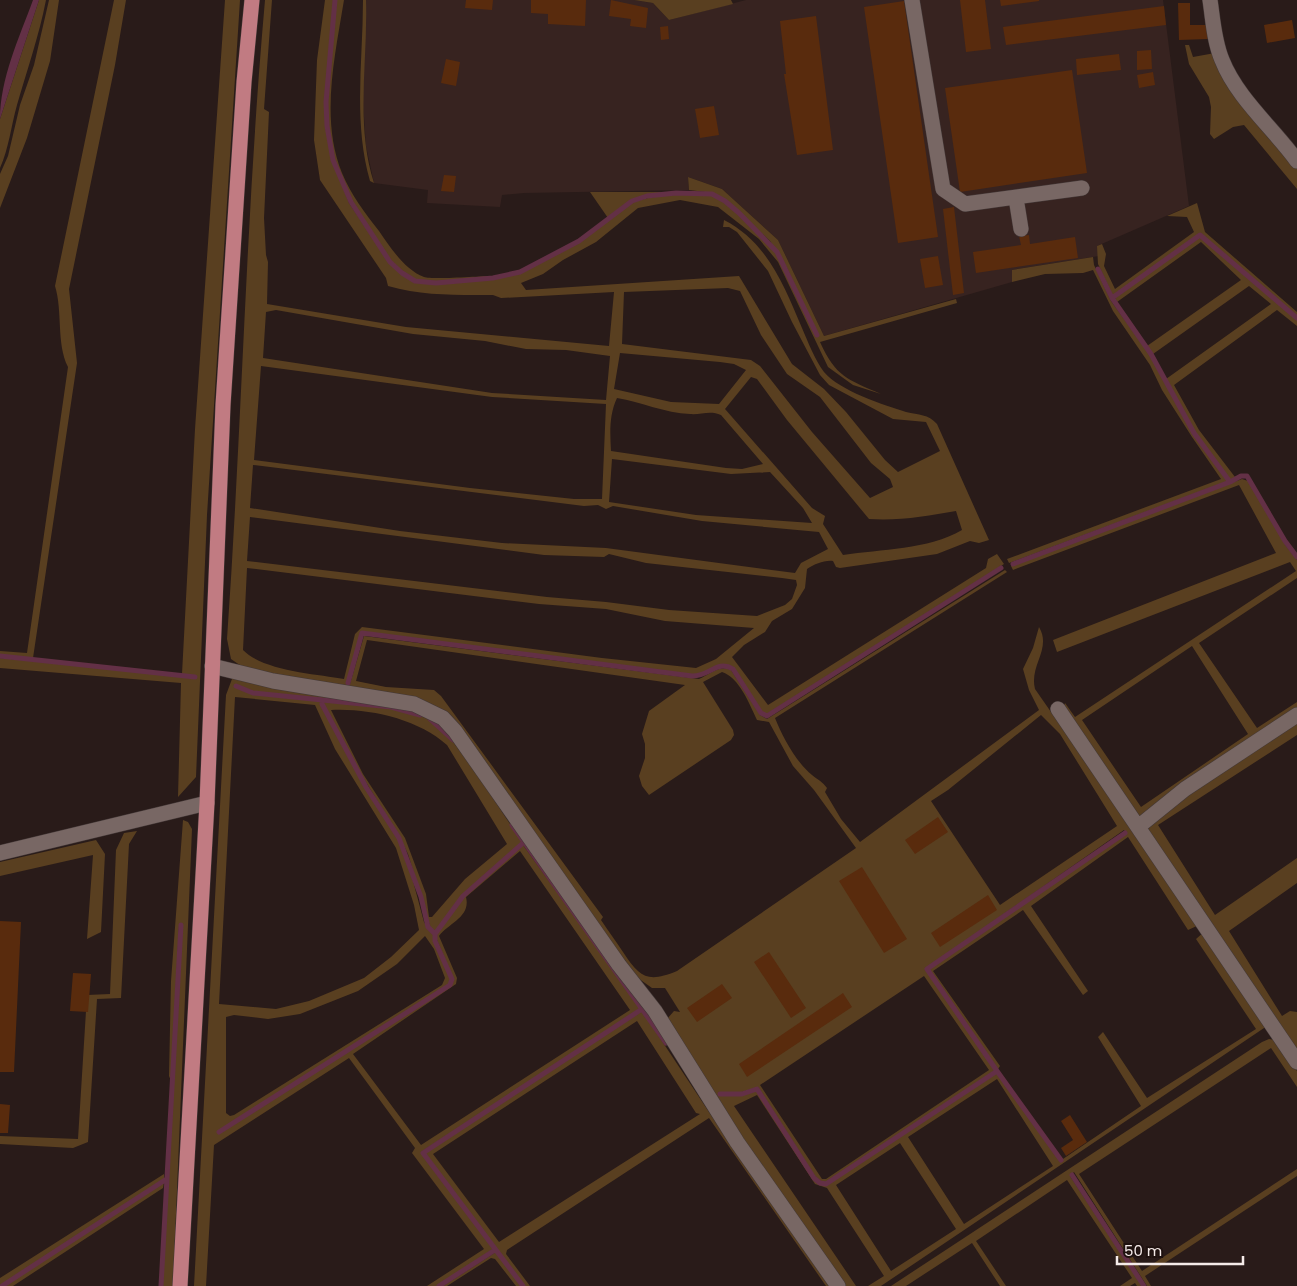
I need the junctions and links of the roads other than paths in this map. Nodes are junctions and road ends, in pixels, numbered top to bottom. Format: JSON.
{"nodes":[{"id":1,"x":252,"y":0,"type":"edge"},
{"id":2,"x":912,"y":0,"type":"edge"},
{"id":3,"x":1210,"y":0,"type":"edge"},
{"id":4,"x":1297,"y":161,"type":"edge"},
{"id":5,"x":1082,"y":188,"type":"dead end"},
{"id":6,"x":1016,"y":198,"type":"junction"},
{"id":7,"x":1021,"y":229,"type":"dead end"},
{"id":8,"x":212,"y":666,"type":"junction"},
{"id":9,"x":1058,"y":709,"type":"dead end"},
{"id":10,"x":1297,"y":715,"type":"edge"},
{"id":11,"x":207,"y":803,"type":"junction"},
{"id":12,"x":1138,"y":827,"type":"junction"},
{"id":13,"x":0,"y":853,"type":"edge"},
{"id":14,"x":1297,"y":1062,"type":"edge"},
{"id":15,"x":180,"y":1286,"type":"edge"},
{"id":16,"x":838,"y":1286,"type":"edge"}],
"edges":[{"from":1,"to":8,"type":"main road"},
{"from":2,"to":6,"type":"street"},
{"from":3,"to":4,"type":"street"},
{"from":5,"to":6,"type":"street"},
{"from":6,"to":7,"type":"street"},
{"from":8,"to":11,"type":"main road"},
{"from":8,"to":16,"type":"street"},
{"from":9,"to":12,"type":"street"},
{"from":10,"to":12,"type":"street"},
{"from":11,"to":13,"type":"street"},
{"from":11,"to":15,"type":"main road"},
{"from":12,"to":14,"type":"street"}]}
